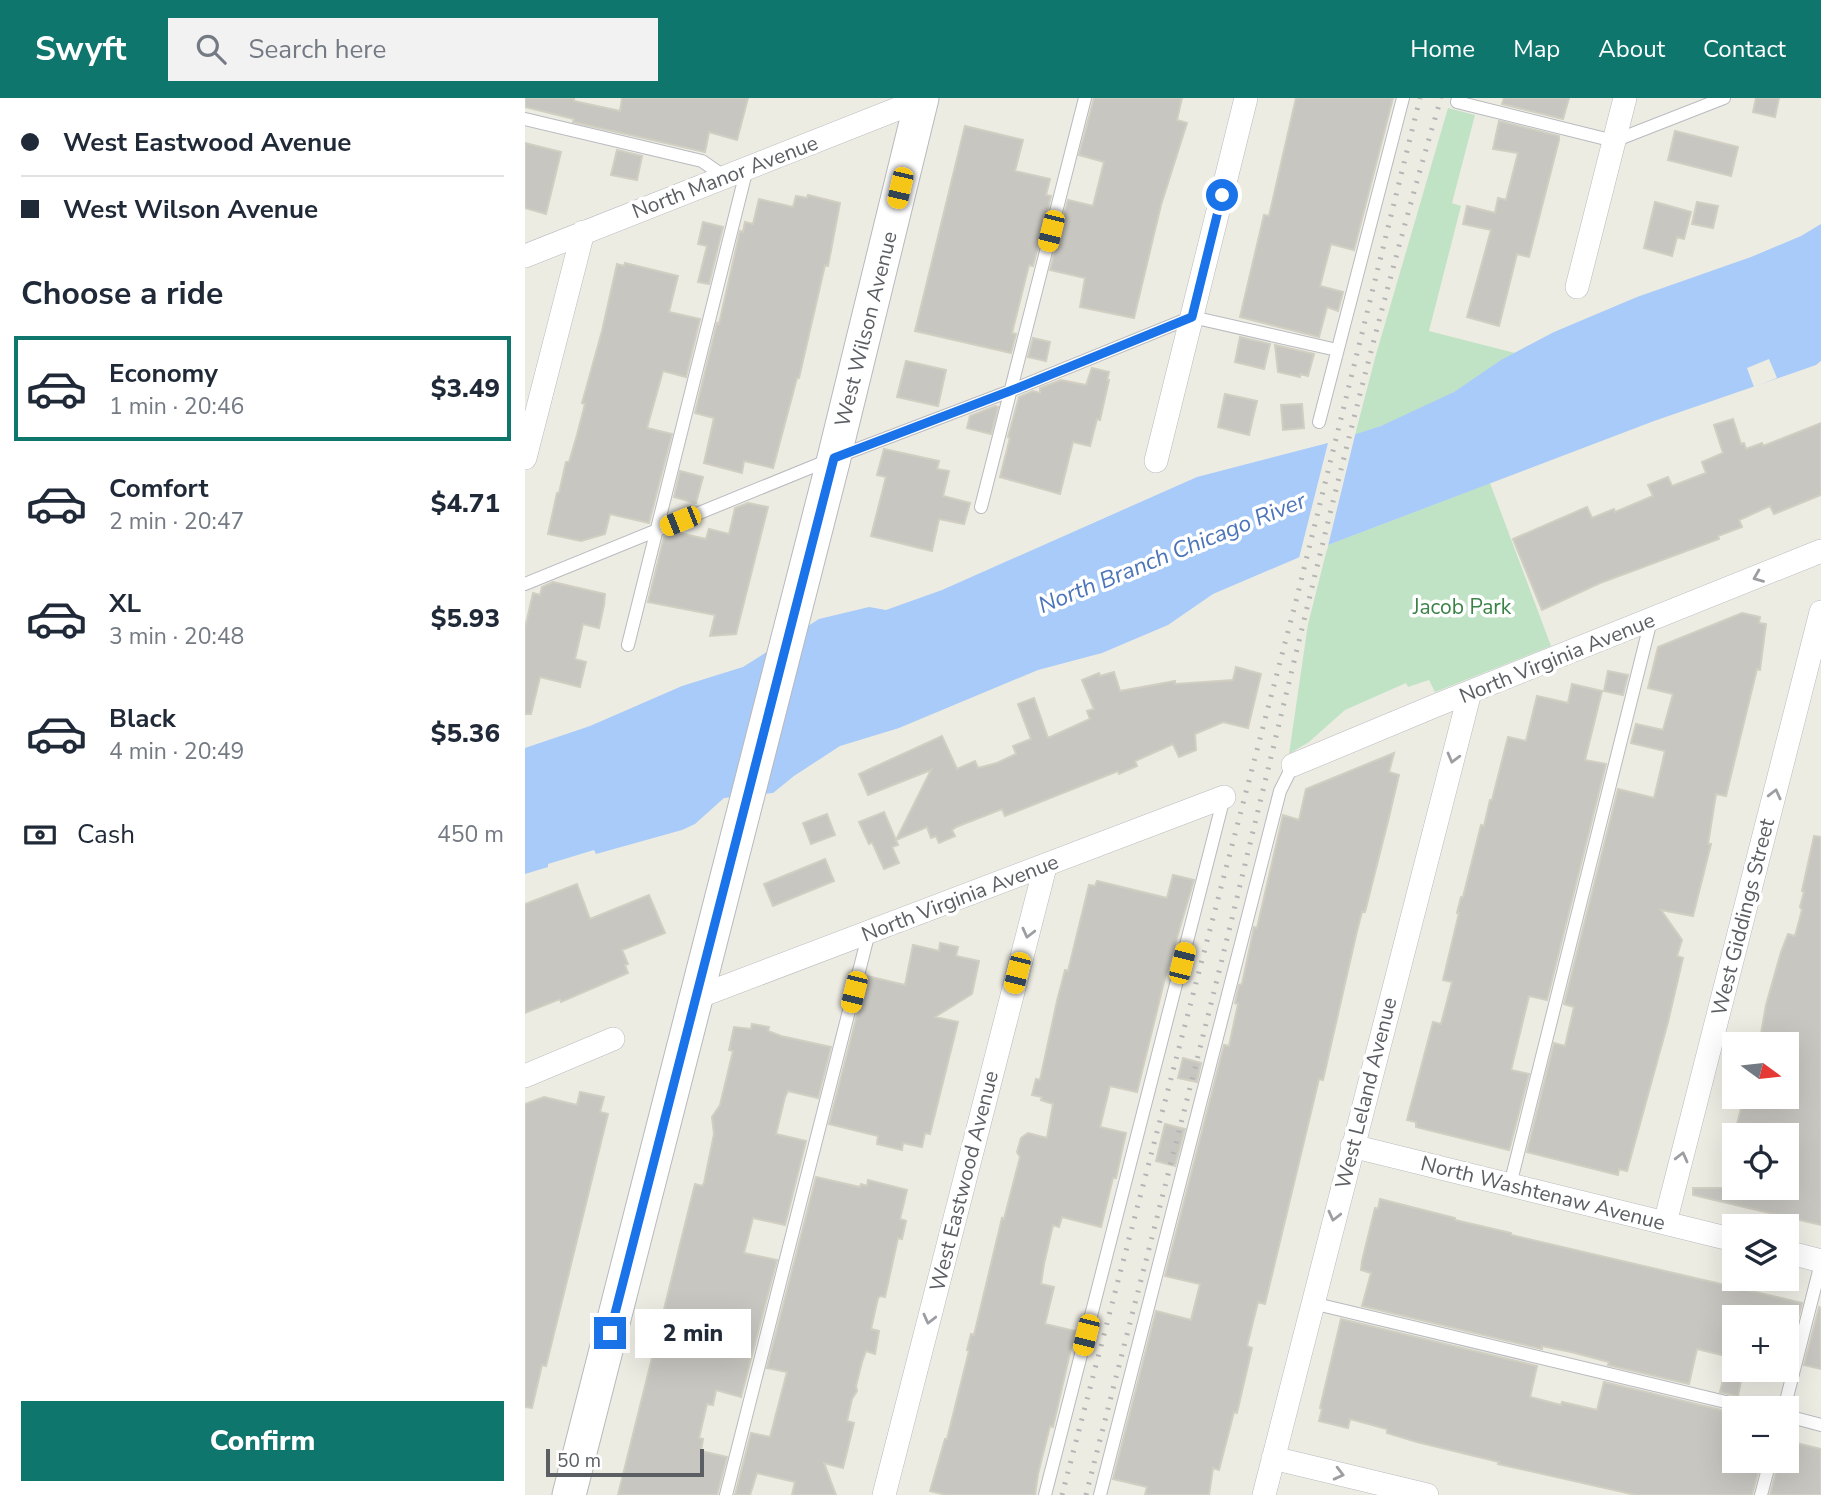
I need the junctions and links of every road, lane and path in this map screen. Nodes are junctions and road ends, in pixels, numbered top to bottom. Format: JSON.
{"nodes":[{"id":1,"x":923,"y":98,"type":"edge"},
{"id":2,"x":1085,"y":98,"type":"edge"},
{"id":3,"x":1246,"y":98,"type":"edge"},
{"id":4,"x":1403,"y":98,"type":"edge"},
{"id":5,"x":1458,"y":98,"type":"edge"},
{"id":6,"x":1625,"y":98,"type":"edge"},
{"id":7,"x":1724,"y":98,"type":"edge"},
{"id":8,"x":525,"y":119,"type":"edge"},
{"id":9,"x":1614,"y":141,"type":"junction"},
{"id":10,"x":747,"y":168,"type":"junction"},
{"id":11,"x":726,"y":177,"type":"junction"},
{"id":12,"x":583,"y":232,"type":"junction"},
{"id":13,"x":525,"y":256,"type":"edge"},
{"id":14,"x":1577,"y":287,"type":"dead end"},
{"id":15,"x":1192,"y":317,"type":"junction"},
{"id":16,"x":1338,"y":350,"type":"junction"},
{"id":17,"x":1010,"y":391,"type":"junction"},
{"id":18,"x":1319,"y":422,"type":"dead end"},
{"id":19,"x":525,"y":458,"type":"edge"},
{"id":20,"x":834,"y":458,"type":"junction"},
{"id":21,"x":1156,"y":461,"type":"dead end"},
{"id":22,"x":981,"y":507,"type":"dead end"},
{"id":23,"x":656,"y":531,"type":"junction"},
{"id":24,"x":1821,"y":551,"type":"edge"},
{"id":25,"x":525,"y":584,"type":"edge"},
{"id":26,"x":1821,"y":612,"type":"edge"},
{"id":27,"x":1651,"y":620,"type":"junction"},
{"id":28,"x":628,"y":645,"type":"dead end"},
{"id":29,"x":1470,"y":692,"type":"junction"},
{"id":30,"x":1293,"y":765,"type":"joint"},
{"id":31,"x":1224,"y":797,"type":"joint"},
{"id":32,"x":1045,"y":867,"type":"junction"},
{"id":33,"x":869,"y":932,"type":"junction"},
{"id":34,"x":695,"y":998,"type":"junction"},
{"id":35,"x":613,"y":1039,"type":"dead end"},
{"id":36,"x":525,"y":1076,"type":"edge"},
{"id":37,"x":1352,"y":1146,"type":"junction"},
{"id":38,"x":1510,"y":1185,"type":"junction"},
{"id":39,"x":1665,"y":1223,"type":"junction"},
{"id":40,"x":1722,"y":1237,"type":"edge"},
{"id":41,"x":1799,"y":1256,"type":"edge"},
{"id":42,"x":1821,"y":1262,"type":"edge"},
{"id":43,"x":1312,"y":1303,"type":"junction"},
{"id":44,"x":1787,"y":1396,"type":"edge"},
{"id":45,"x":1722,"y":1401,"type":"edge"},
{"id":46,"x":1799,"y":1419,"type":"edge"},
{"id":47,"x":1821,"y":1425,"type":"edge"},
{"id":48,"x":1273,"y":1458,"type":"junction"},
{"id":49,"x":1767,"y":1473,"type":"edge"},
{"id":50,"x":569,"y":1495,"type":"edge"},
{"id":51,"x":726,"y":1495,"type":"edge"},
{"id":52,"x":884,"y":1495,"type":"edge"},
{"id":53,"x":1045,"y":1495,"type":"edge"},
{"id":54,"x":1100,"y":1495,"type":"edge"},
{"id":55,"x":1263,"y":1495,"type":"edge"},
{"id":56,"x":1427,"y":1495,"type":"edge"},
{"id":57,"x":1761,"y":1495,"type":"edge"}],
"edges":[{"from":1,"to":10,"type":"street","name":"North Manor Avenue"},
{"from":1,"to":20,"type":"street","name":"West Wilson Avenue"},
{"from":2,"to":17,"type":"lane"},
{"from":3,"to":15,"type":"street"},
{"from":4,"to":16,"type":"lane"},
{"from":5,"to":9,"type":"lane"},
{"from":6,"to":9,"type":"street"},
{"from":7,"to":9,"type":"lane"},
{"from":8,"to":11,"type":"lane"},
{"from":9,"to":14,"type":"street"},
{"from":10,"to":11,"type":"street","name":"North Manor Avenue"},
{"from":10,"to":23,"type":"lane"},
{"from":11,"to":12,"type":"street","name":"North Manor Avenue"},
{"from":12,"to":13,"type":"street","name":"North Manor Avenue"},
{"from":12,"to":19,"type":"street"},
{"from":15,"to":16,"type":"lane"},
{"from":15,"to":17,"type":"lane"},
{"from":15,"to":21,"type":"street"},
{"from":16,"to":18,"type":"lane"},
{"from":17,"to":20,"type":"lane"},
{"from":17,"to":22,"type":"lane"},
{"from":20,"to":23,"type":"lane"},
{"from":20,"to":34,"type":"street","name":"West Wilson Avenue"},
{"from":23,"to":25,"type":"lane"},
{"from":23,"to":28,"type":"lane"},
{"from":24,"to":27,"type":"street","name":"North Virginia Avenue","one_way":true},
{"from":39,"to":26,"type":"street","name":"West Giddings Street","one_way":true},
{"from":27,"to":29,"type":"street","name":"North Virginia Avenue"},
{"from":27,"to":38,"type":"lane"},
{"from":29,"to":30,"type":"street","name":"North Virginia Avenue"},
{"from":29,"to":37,"type":"street","name":"West Leland Avenue","one_way":true},
{"from":30,"to":54,"type":"lane"},
{"from":31,"to":32,"type":"street","name":"North Virginia Avenue"},
{"from":31,"to":53,"type":"lane"},
{"from":32,"to":33,"type":"street","name":"North Virginia Avenue"},
{"from":32,"to":52,"type":"street","name":"West Eastwood Avenue","one_way":true},
{"from":33,"to":34,"type":"street","name":"North Virginia Avenue"},
{"from":33,"to":51,"type":"lane"},
{"from":34,"to":50,"type":"street","name":"West Wilson Avenue"},
{"from":35,"to":36,"type":"street"},
{"from":37,"to":38,"type":"street","name":"North Washtenaw Avenue"},
{"from":37,"to":43,"type":"street","name":"West Leland Avenue","one_way":true},
{"from":38,"to":39,"type":"street","name":"North Washtenaw Avenue"},
{"from":39,"to":40,"type":"street","name":"North Washtenaw Avenue"},
{"from":41,"to":42,"type":"street"},
{"from":42,"to":44,"type":"lane"},
{"from":43,"to":45,"type":"lane"},
{"from":43,"to":48,"type":"street","name":"West Leland Avenue"},
{"from":46,"to":47,"type":"lane"},
{"from":48,"to":55,"type":"street","name":"West Leland Avenue"},
{"from":48,"to":56,"type":"street","one_way":true},
{"from":49,"to":57,"type":"lane"}]}
